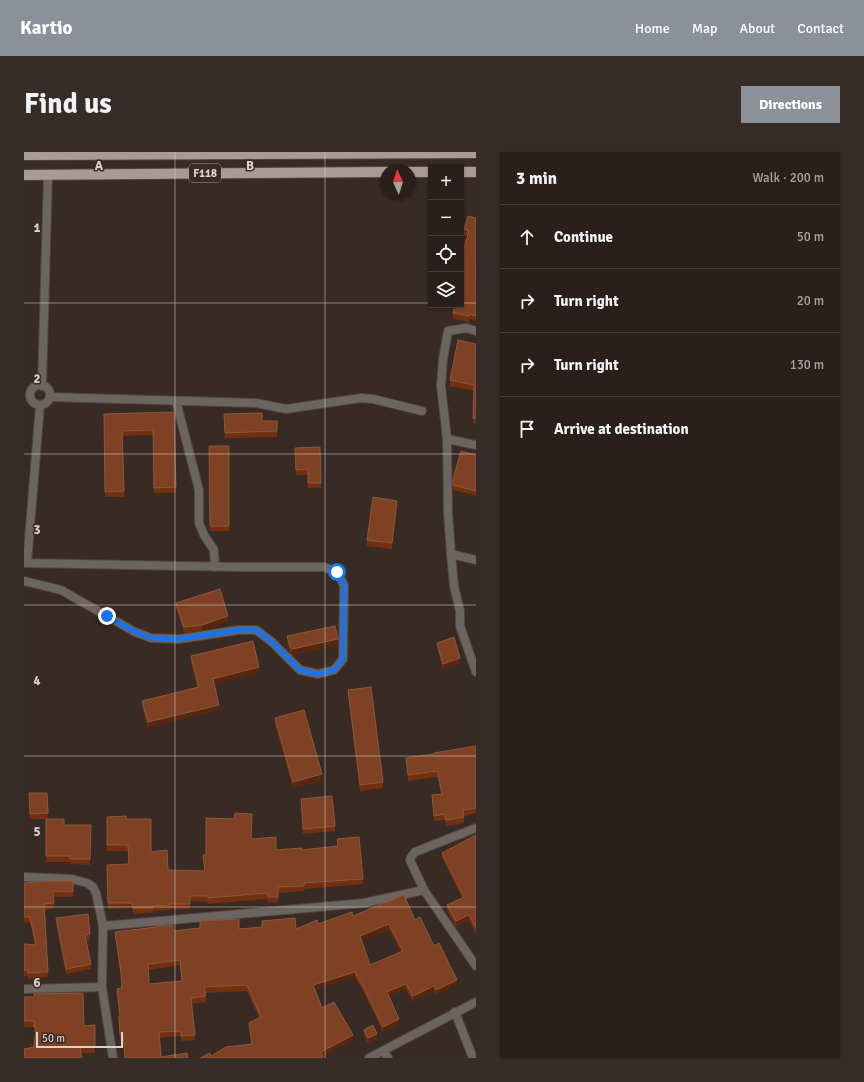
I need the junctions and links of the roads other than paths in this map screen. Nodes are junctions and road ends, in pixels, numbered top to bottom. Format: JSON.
{"nodes":[{"id":1,"x":476,"y":153,"type":"edge"},
{"id":2,"x":24,"y":155,"type":"edge"},
{"id":3,"x":380,"y":172,"type":"edge"},
{"id":4,"x":416,"y":172,"type":"edge"},
{"id":5,"x":428,"y":172,"type":"edge"},
{"id":6,"x":464,"y":172,"type":"edge"},
{"id":7,"x":476,"y":172,"type":"edge"},
{"id":8,"x":48,"y":174,"type":"junction"},
{"id":9,"x":24,"y":175,"type":"edge"},
{"id":10,"x":476,"y":331,"type":"edge"},
{"id":11,"x":42,"y":386,"type":"junction"},
{"id":12,"x":27,"y":395,"type":"edge"},
{"id":13,"x":50,"y":397,"type":"junction"},
{"id":14,"x":176,"y":401,"type":"junction"},
{"id":15,"x":40,"y":405,"type":"junction"},
{"id":16,"x":422,"y":411,"type":"dead end"},
{"id":17,"x":447,"y":439,"type":"junction"},
{"id":18,"x":476,"y":445,"type":"edge"},
{"id":19,"x":451,"y":554,"type":"junction"},
{"id":20,"x":476,"y":560,"type":"edge"},
{"id":21,"x":26,"y":563,"type":"edge"},
{"id":22,"x":215,"y":567,"type":"junction"},
{"id":23,"x":24,"y":581,"type":"edge"},
{"id":24,"x":476,"y":672,"type":"edge"},
{"id":25,"x":476,"y":828,"type":"edge"},
{"id":26,"x":24,"y":877,"type":"edge"},
{"id":27,"x":424,"y":890,"type":"junction"},
{"id":28,"x":103,"y":926,"type":"junction"},
{"id":29,"x":476,"y":966,"type":"edge"},
{"id":30,"x":102,"y":987,"type":"junction"},
{"id":31,"x":24,"y":990,"type":"edge"},
{"id":32,"x":476,"y":1002,"type":"edge"},
{"id":33,"x":455,"y":1012,"type":"junction"},
{"id":34,"x":383,"y":1050,"type":"junction"},
{"id":35,"x":113,"y":1058,"type":"edge"},
{"id":36,"x":369,"y":1058,"type":"edge"},
{"id":37,"x":388,"y":1058,"type":"edge"},
{"id":38,"x":473,"y":1058,"type":"edge"}],
"edges":[{"from":1,"to":2,"type":"main road","number":"F118"},
{"from":3,"to":8,"type":"main road","number":"F118"},
{"from":4,"to":5,"type":"main road"},
{"from":6,"to":7,"type":"main road"},
{"from":8,"to":9,"type":"main road","number":"F118"},
{"from":8,"to":11,"type":"street"},
{"from":10,"to":17,"type":"street"},
{"from":11,"to":12,"type":"street"},
{"from":11,"to":13,"type":"street"},
{"from":12,"to":15,"type":"street"},
{"from":13,"to":14,"type":"street"},
{"from":13,"to":15,"type":"street"},
{"from":14,"to":16,"type":"street"},
{"from":14,"to":22,"type":"street"},
{"from":15,"to":21,"type":"street"},
{"from":17,"to":18,"type":"street"},
{"from":17,"to":19,"type":"street"},
{"from":19,"to":20,"type":"street"},
{"from":19,"to":24,"type":"street"},
{"from":21,"to":22,"type":"street"},
{"from":22,"to":23,"type":"street"},
{"from":25,"to":27,"type":"street"},
{"from":26,"to":28,"type":"street"},
{"from":27,"to":28,"type":"street"},
{"from":27,"to":29,"type":"street"},
{"from":28,"to":30,"type":"street"},
{"from":30,"to":31,"type":"street"},
{"from":30,"to":35,"type":"street"},
{"from":32,"to":33,"type":"street"},
{"from":33,"to":34,"type":"street"},
{"from":33,"to":38,"type":"street"},
{"from":34,"to":36,"type":"street"},
{"from":34,"to":37,"type":"street"}]}
